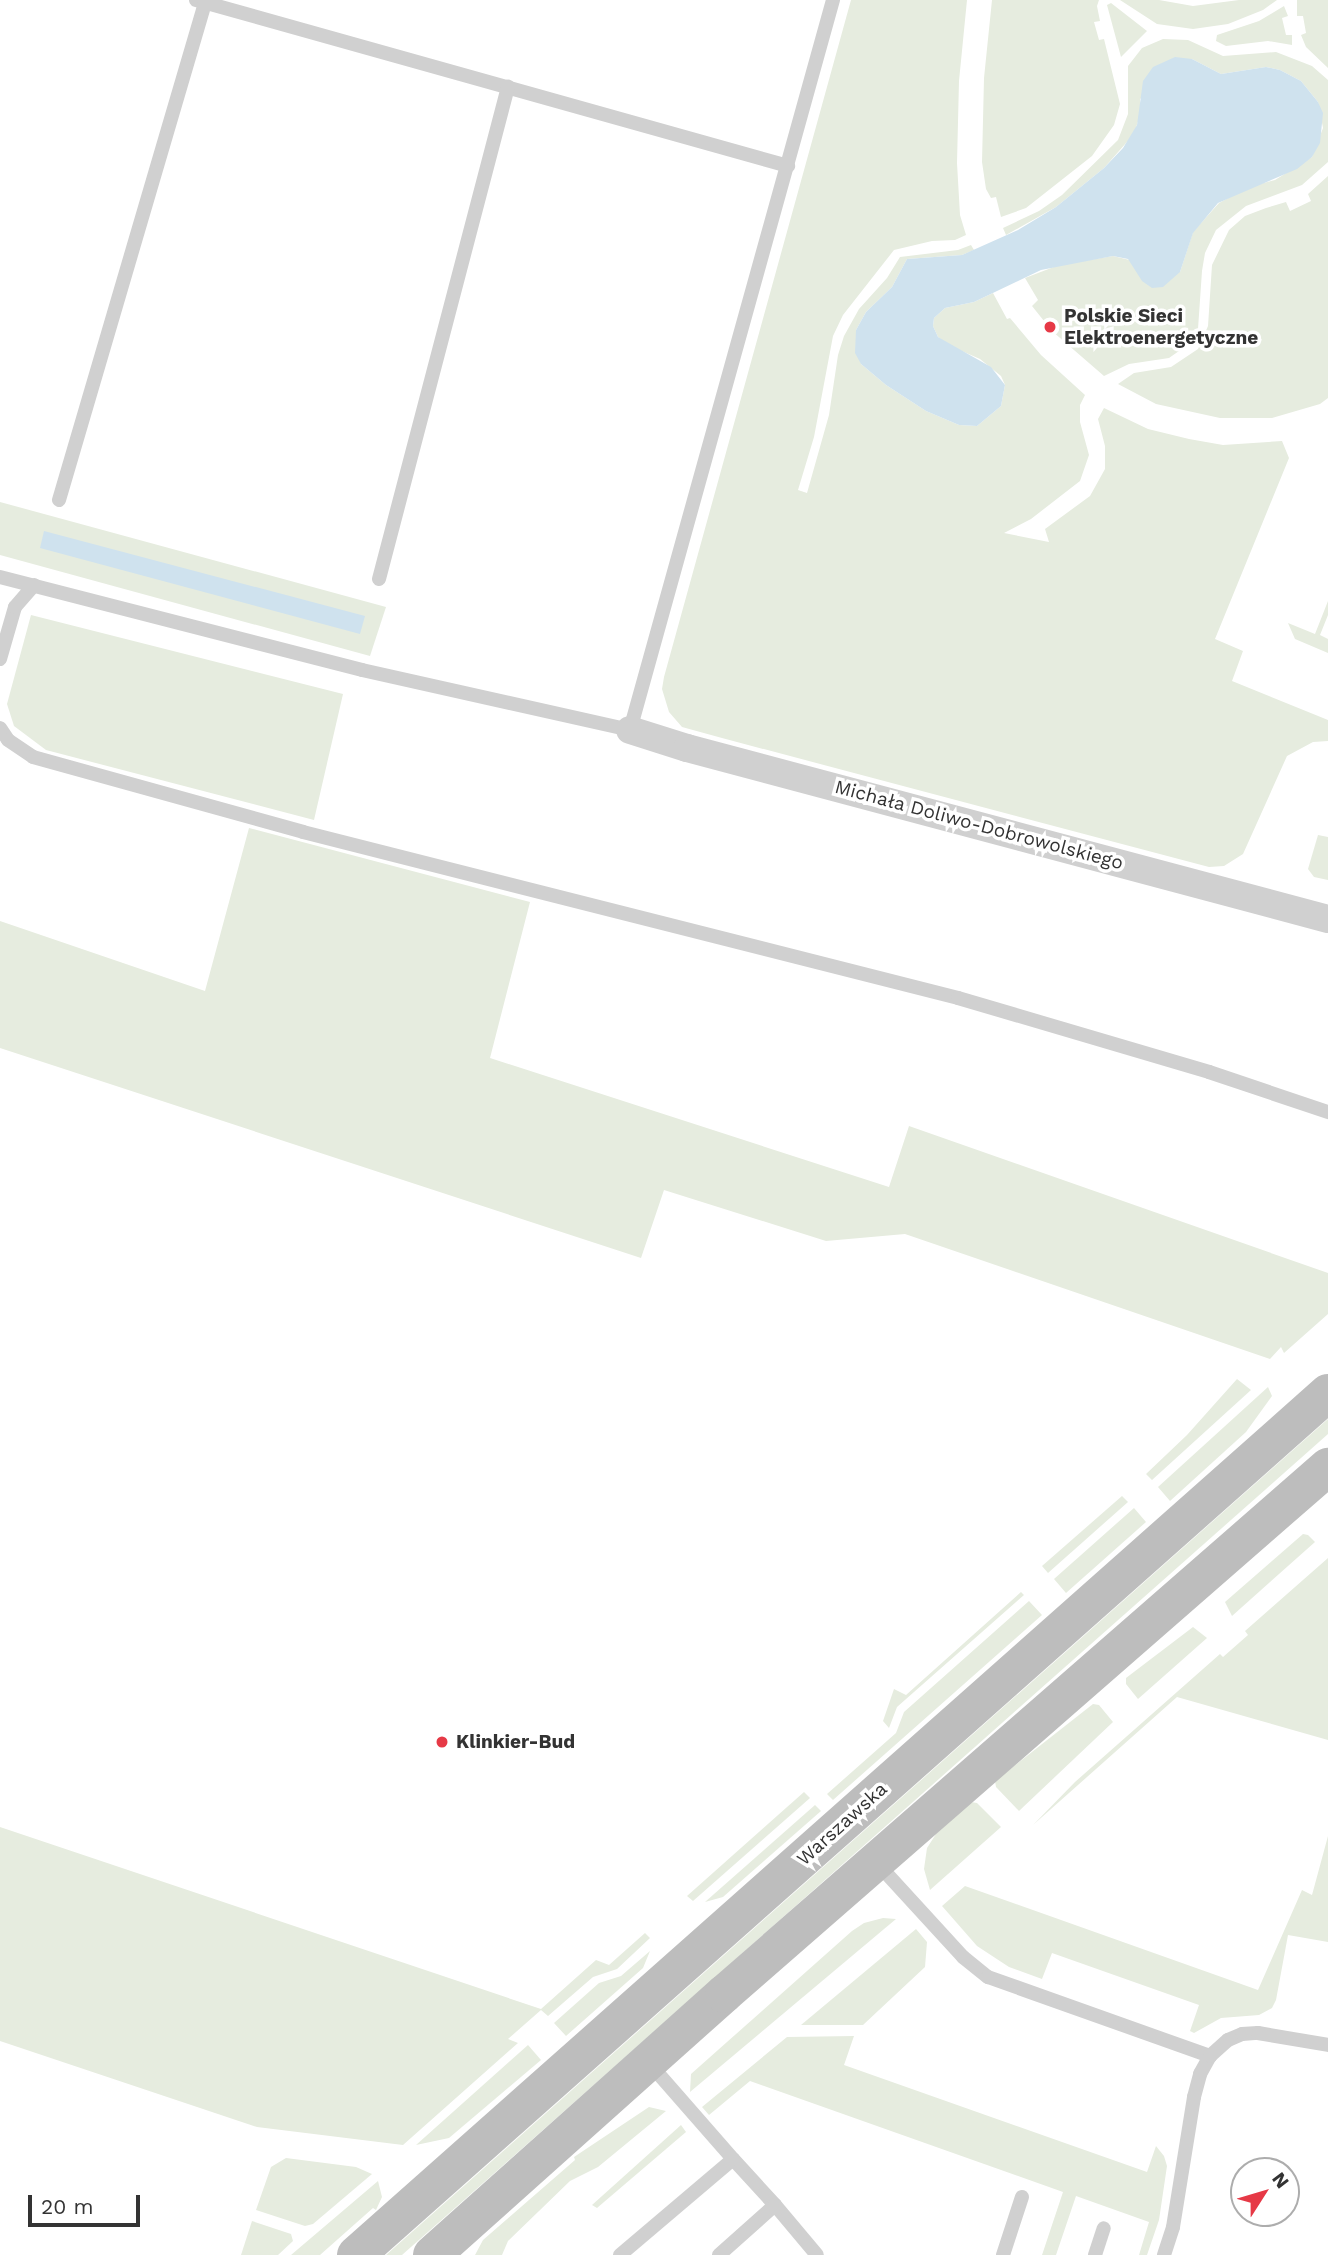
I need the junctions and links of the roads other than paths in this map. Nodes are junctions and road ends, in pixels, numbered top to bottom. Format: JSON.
{"nodes":[{"id":1,"x":833,"y":0,"type":"edge"},
{"id":2,"x":200,"y":1,"type":"edge"},
{"id":3,"x":508,"y":87,"type":"junction"},
{"id":4,"x":788,"y":166,"type":"junction"},
{"id":5,"x":59,"y":500,"type":"dead end"},
{"id":6,"x":0,"y":577,"type":"edge"},
{"id":7,"x":379,"y":579,"type":"dead end"},
{"id":8,"x":34,"y":586,"type":"junction"},
{"id":9,"x":0,"y":659,"type":"edge"},
{"id":10,"x":0,"y":727,"type":"edge"},
{"id":11,"x":631,"y":730,"type":"junction"},
{"id":12,"x":1328,"y":919,"type":"edge"},
{"id":13,"x":1328,"y":1112,"type":"edge"},
{"id":14,"x":1328,"y":1393,"type":"edge"},
{"id":15,"x":1328,"y":1467,"type":"edge"},
{"id":16,"x":876,"y":1862,"type":"junction"},
{"id":17,"x":1328,"y":2045,"type":"edge"},
{"id":18,"x":1210,"y":2056,"type":"junction"},
{"id":19,"x":648,"y":2062,"type":"junction"},
{"id":20,"x":733,"y":2159,"type":"junction"},
{"id":21,"x":1022,"y":2197,"type":"dead end"},
{"id":22,"x":775,"y":2205,"type":"junction"},
{"id":23,"x":1104,"y":2228,"type":"dead end"},
{"id":24,"x":439,"y":2253,"type":"edge"},
{"id":25,"x":356,"y":2255,"type":"edge"},
{"id":26,"x":620,"y":2255,"type":"edge"},
{"id":27,"x":719,"y":2255,"type":"edge"},
{"id":28,"x":817,"y":2255,"type":"edge"},
{"id":29,"x":1003,"y":2255,"type":"edge"},
{"id":30,"x":1095,"y":2255,"type":"edge"},
{"id":31,"x":1164,"y":2255,"type":"edge"}],
"edges":[{"from":1,"to":4,"type":"lane"},
{"from":2,"to":3,"type":"lane"},
{"from":2,"to":5,"type":"lane"},
{"from":3,"to":4,"type":"lane"},
{"from":3,"to":7,"type":"lane"},
{"from":4,"to":11,"type":"lane"},
{"from":6,"to":8,"type":"lane"},
{"from":8,"to":9,"type":"lane"},
{"from":8,"to":11,"type":"lane"},
{"from":10,"to":13,"type":"lane"},
{"from":11,"to":12,"type":"street","name":"Michała Doliwo-Dobrowolskiego"},
{"from":14,"to":25,"type":"main road","name":"Warszawska"},
{"from":15,"to":16,"type":"main road"},
{"from":16,"to":18,"type":"lane"},
{"from":16,"to":19,"type":"main road"},
{"from":17,"to":18,"type":"lane"},
{"from":18,"to":31,"type":"lane"},
{"from":19,"to":20,"type":"lane"},
{"from":19,"to":24,"type":"main road"},
{"from":20,"to":22,"type":"lane"},
{"from":20,"to":26,"type":"lane"},
{"from":21,"to":29,"type":"lane"},
{"from":22,"to":27,"type":"lane"},
{"from":22,"to":28,"type":"lane"},
{"from":23,"to":30,"type":"lane"}]}
